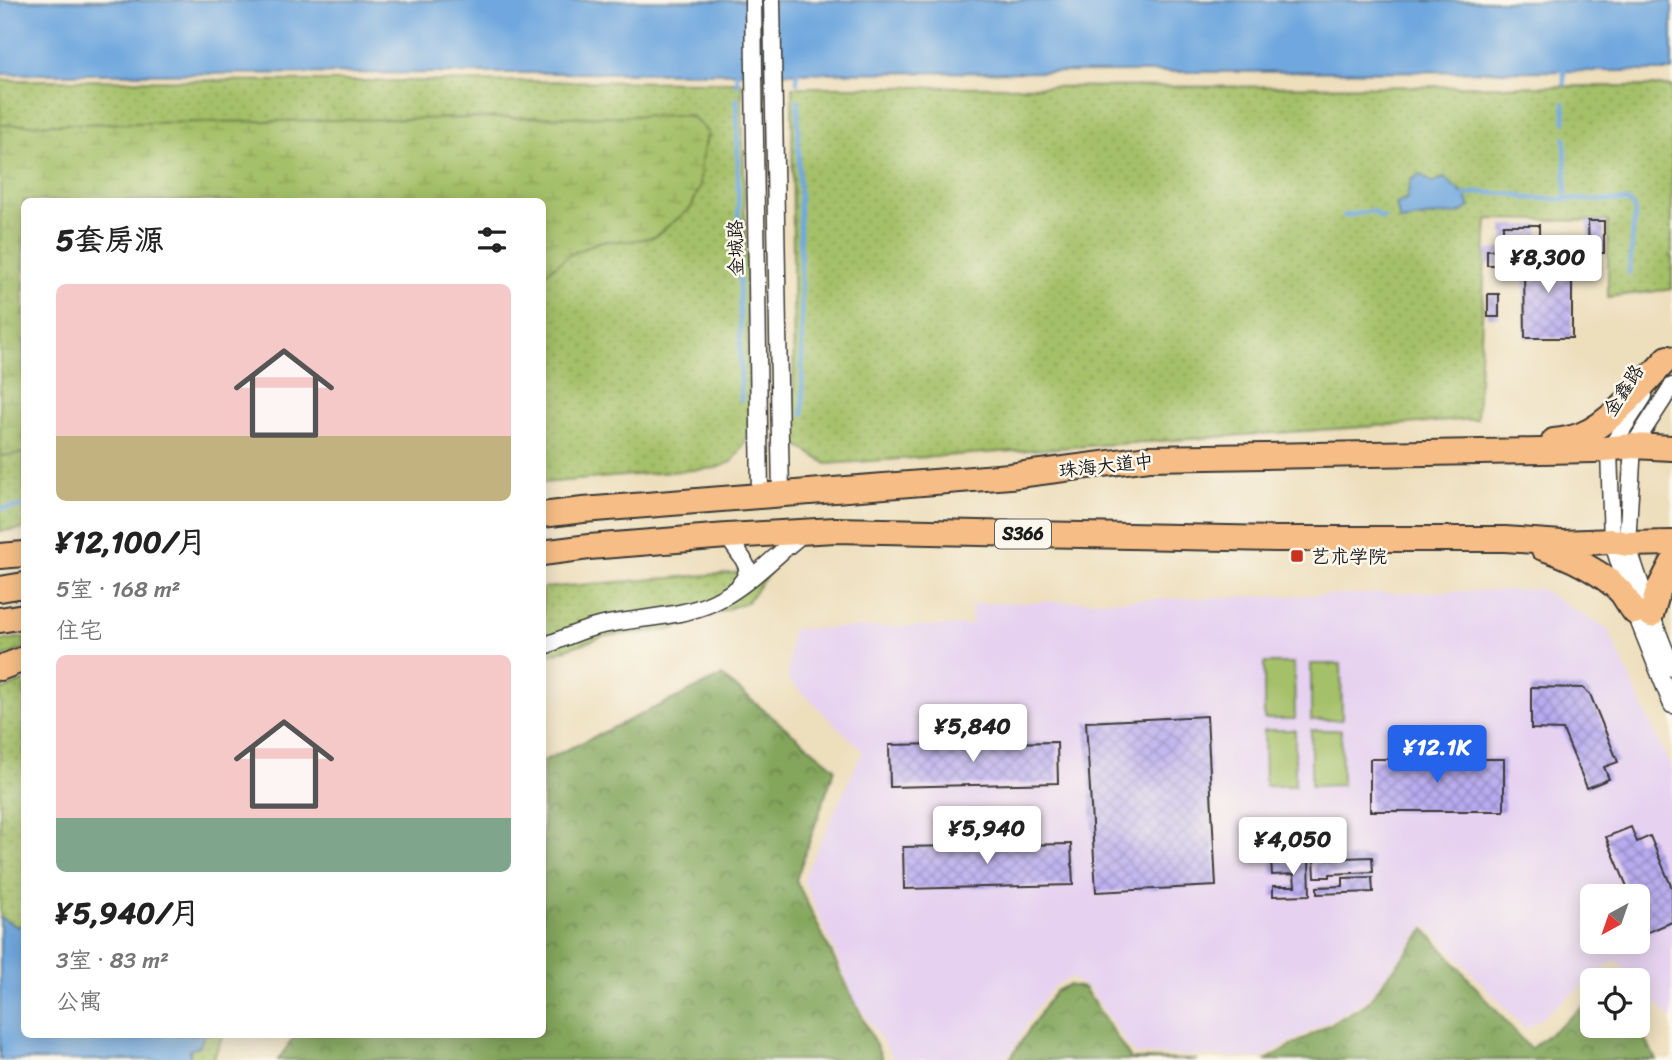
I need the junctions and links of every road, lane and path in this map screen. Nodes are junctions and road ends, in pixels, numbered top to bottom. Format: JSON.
{"nodes":[{"id":1,"x":753,"y":0,"type":"edge"},
{"id":2,"x":772,"y":0,"type":"edge"},
{"id":3,"x":1670,"y":355,"type":"edge"},
{"id":4,"x":1672,"y":386,"type":"edge"},
{"id":5,"x":1621,"y":448,"type":"junction"},
{"id":6,"x":1672,"y":448,"type":"edge"},
{"id":7,"x":1502,"y":452,"type":"junction"},
{"id":8,"x":771,"y":495,"type":"junction"},
{"id":9,"x":546,"y":515,"type":"edge"},
{"id":10,"x":806,"y":531,"type":"junction"},
{"id":11,"x":727,"y":536,"type":"junction"},
{"id":12,"x":1505,"y":540,"type":"junction"},
{"id":13,"x":1619,"y":542,"type":"junction"},
{"id":14,"x":1672,"y":543,"type":"edge"},
{"id":15,"x":546,"y":553,"type":"edge"},
{"id":16,"x":21,"y":554,"type":"edge"},
{"id":17,"x":0,"y":556,"type":"edge"},
{"id":18,"x":1672,"y":565,"type":"edge"},
{"id":19,"x":21,"y":586,"type":"edge"},
{"id":20,"x":0,"y":589,"type":"edge"},
{"id":21,"x":736,"y":589,"type":"junction"},
{"id":22,"x":1643,"y":614,"type":"junction"},
{"id":23,"x":21,"y":617,"type":"edge"},
{"id":24,"x":0,"y":620,"type":"edge"},
{"id":25,"x":546,"y":645,"type":"edge"},
{"id":26,"x":21,"y":660,"type":"edge"},
{"id":27,"x":0,"y":668,"type":"edge"},
{"id":28,"x":1672,"y":668,"type":"edge"},
{"id":29,"x":1672,"y":705,"type":"edge"}],
"edges":[{"from":1,"to":8,"type":"street","name":"金城路"},
{"from":2,"to":8,"type":"street"},
{"from":3,"to":5,"type":"street","name":"金鑫路"},
{"from":3,"to":7,"type":"highway"},
{"from":4,"to":5,"type":"street","name":"金鑫路"},
{"from":5,"to":6,"type":"highway","name":"珠海大道中"},
{"from":5,"to":7,"type":"highway","name":"珠海大道中"},
{"from":5,"to":13,"type":"street"},
{"from":5,"to":13,"type":"street"},
{"from":7,"to":8,"type":"highway","name":"珠海大道中"},
{"from":8,"to":9,"type":"highway","name":"珠海大道中"},
{"from":10,"to":11,"type":"highway","number":"S366"},
{"from":10,"to":12,"type":"highway","number":"S366"},
{"from":10,"to":21,"type":"street"},
{"from":11,"to":15,"type":"highway","number":"S366"},
{"from":11,"to":21,"type":"street"},
{"from":12,"to":13,"type":"highway","number":"S366"},
{"from":12,"to":22,"type":"highway"},
{"from":13,"to":14,"type":"highway","number":"S366"},
{"from":13,"to":22,"type":"street"},
{"from":16,"to":17,"type":"highway"},
{"from":18,"to":22,"type":"highway"},
{"from":19,"to":20,"type":"highway"},
{"from":21,"to":25,"type":"street"},
{"from":22,"to":28,"type":"street"},
{"from":22,"to":29,"type":"street"},
{"from":23,"to":24,"type":"highway"},
{"from":26,"to":27,"type":"highway"}]}
